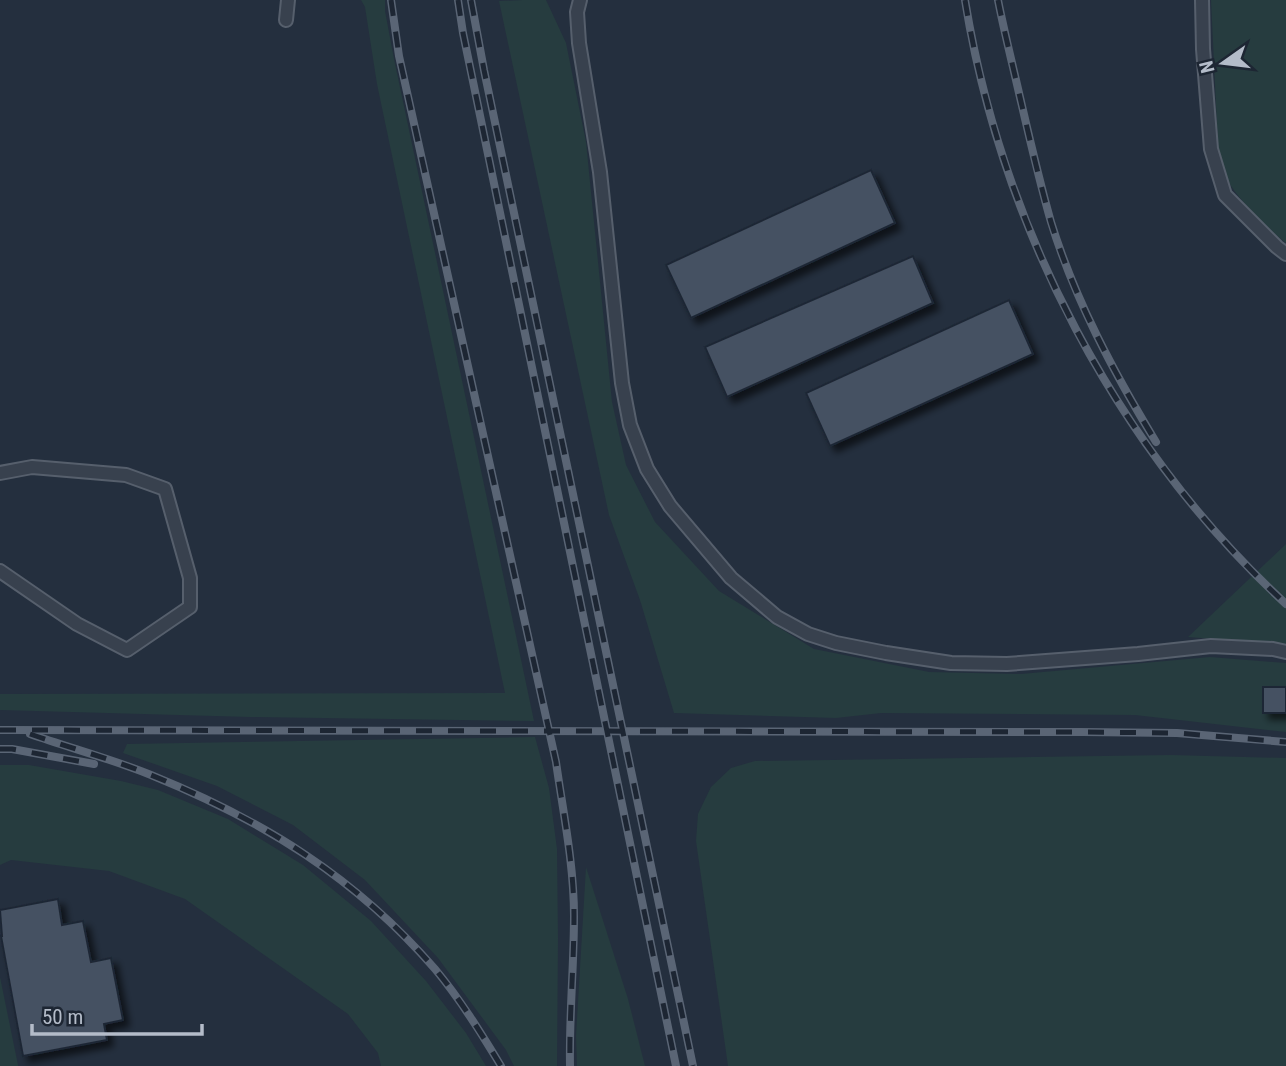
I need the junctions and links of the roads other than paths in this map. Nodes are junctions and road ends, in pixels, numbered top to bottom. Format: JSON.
{"nodes":[{"id":1,"x":288,"y":0,"type":"edge"},
{"id":2,"x":580,"y":0,"type":"edge"},
{"id":3,"x":1202,"y":0,"type":"edge"},
{"id":4,"x":286,"y":20,"type":"dead end"},
{"id":5,"x":1286,"y":254,"type":"edge"},
{"id":6,"x":0,"y":473,"type":"edge"},
{"id":7,"x":0,"y":571,"type":"edge"},
{"id":8,"x":1286,"y":652,"type":"edge"}],
"edges":[{"from":1,"to":4,"type":"lane"},
{"from":2,"to":8,"type":"lane"},
{"from":3,"to":5,"type":"lane"},
{"from":6,"to":7,"type":"lane"}]}
